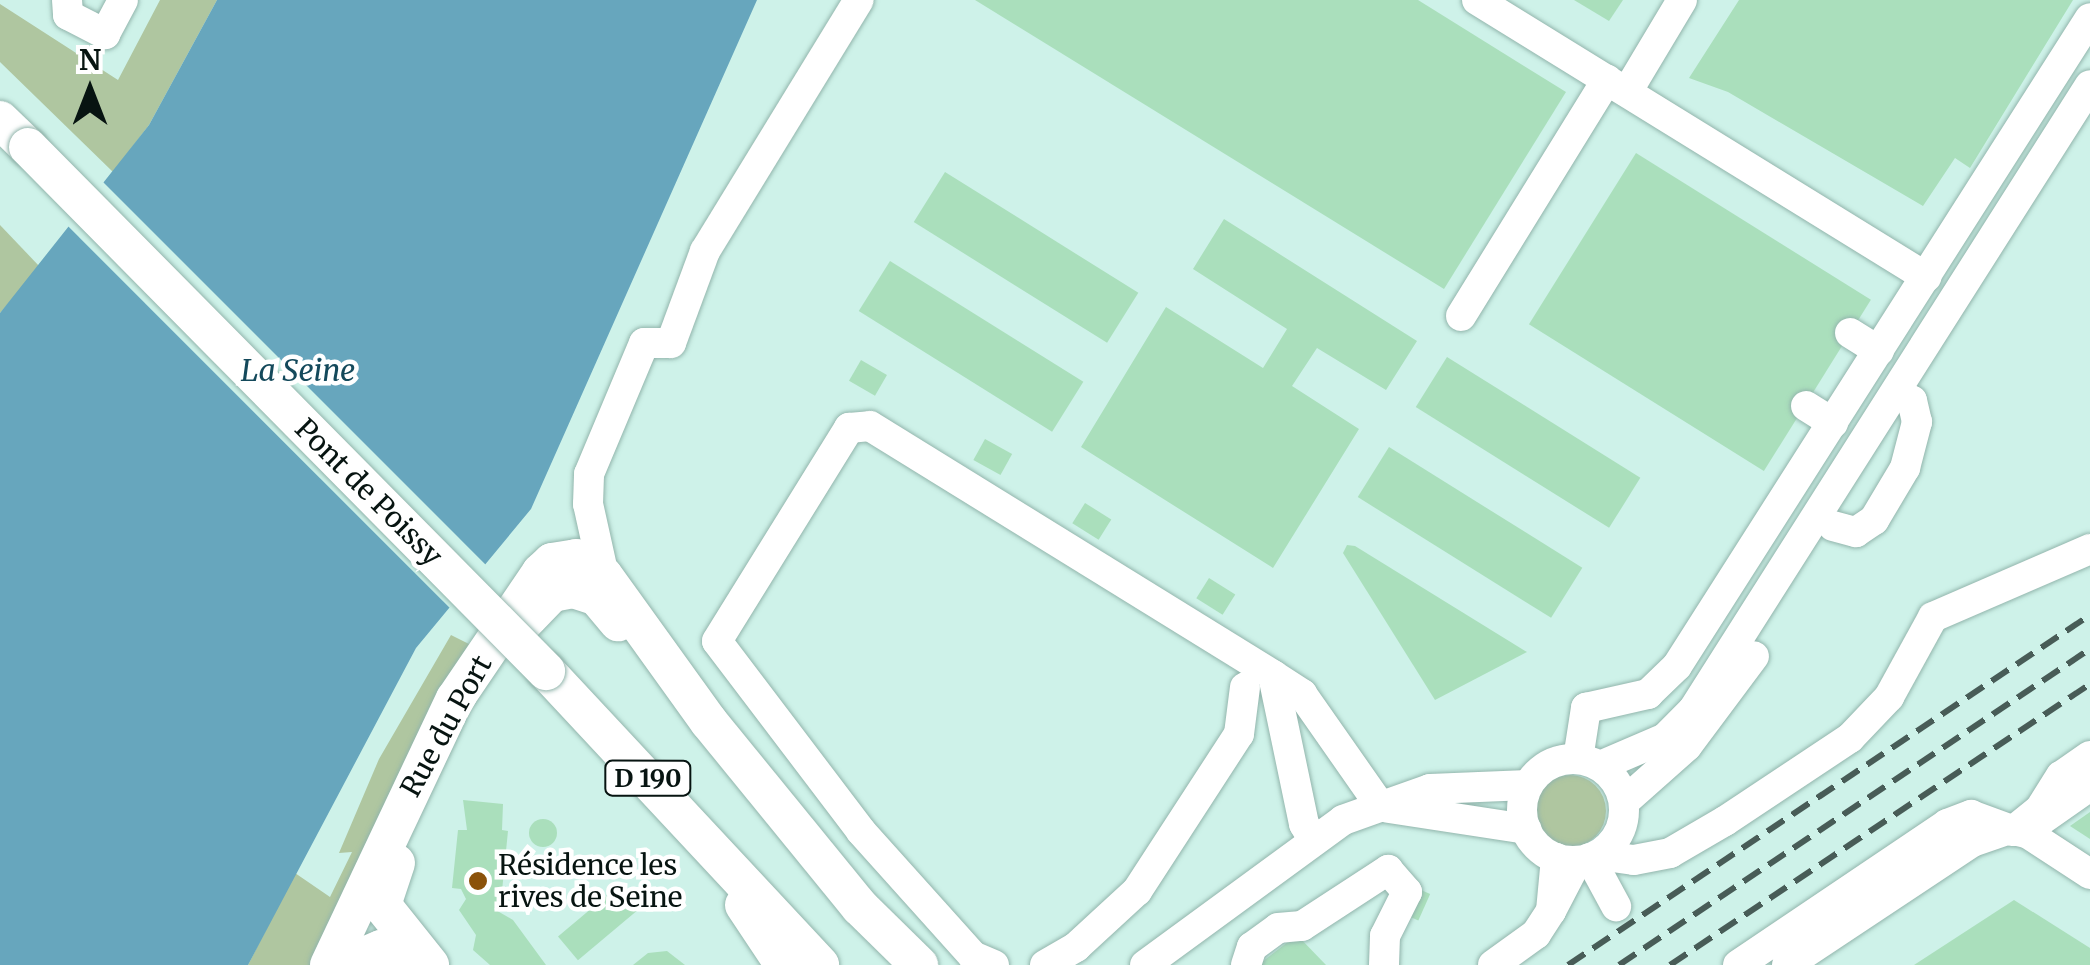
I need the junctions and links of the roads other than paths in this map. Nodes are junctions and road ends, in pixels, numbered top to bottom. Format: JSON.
{"nodes":[{"id":1,"x":67,"y":0,"type":"edge"},
{"id":2,"x":122,"y":0,"type":"edge"},
{"id":3,"x":859,"y":0,"type":"edge"},
{"id":4,"x":1477,"y":0,"type":"edge"},
{"id":5,"x":1682,"y":0,"type":"edge"},
{"id":6,"x":2090,"y":18,"type":"edge"},
{"id":7,"x":2090,"y":84,"type":"edge"},
{"id":8,"x":1617,"y":86,"type":"junction"},
{"id":9,"x":9,"y":128,"type":"edge"},
{"id":10,"x":1926,"y":277,"type":"junction"},
{"id":11,"x":1460,"y":316,"type":"dead end"},
{"id":12,"x":1850,"y":333,"type":"dead end"},
{"id":13,"x":1879,"y":351,"type":"junction"},
{"id":14,"x":1899,"y":394,"type":"junction"},
{"id":15,"x":1806,"y":406,"type":"dead end"},
{"id":16,"x":1833,"y":422,"type":"junction"},
{"id":17,"x":588,"y":504,"type":"junction"},
{"id":18,"x":2090,"y":549,"type":"edge"},
{"id":19,"x":558,"y":560,"type":"junction"},
{"id":20,"x":604,"y":576,"type":"junction"},
{"id":21,"x":1274,"y":675,"type":"junction"},
{"id":22,"x":1244,"y":687,"type":"dead end"},
{"id":23,"x":710,"y":722,"type":"junction"},
{"id":24,"x":1340,"y":747,"type":"junction"},
{"id":25,"x":2090,"y":756,"type":"edge"},
{"id":26,"x":1589,"y":762,"type":"junction"},
{"id":27,"x":1292,"y":766,"type":"junction"},
{"id":28,"x":1528,"y":785,"type":"junction"},
{"id":29,"x":2090,"y":786,"type":"edge"},
{"id":30,"x":1382,"y":807,"type":"junction"},
{"id":31,"x":1623,"y":814,"type":"junction"},
{"id":32,"x":1526,"y":829,"type":"junction"},
{"id":33,"x":2011,"y":832,"type":"junction"},
{"id":34,"x":1313,"y":839,"type":"junction"},
{"id":35,"x":1660,"y":855,"type":"junction"},
{"id":36,"x":1580,"y":858,"type":"junction"},
{"id":37,"x":722,"y":863,"type":"junction"},
{"id":38,"x":2090,"y":874,"type":"edge"},
{"id":39,"x":1616,"y":906,"type":"dead end"},
{"id":40,"x":860,"y":907,"type":"junction"},
{"id":41,"x":328,"y":965,"type":"edge"},
{"id":42,"x":343,"y":965,"type":"edge"},
{"id":43,"x":429,"y":965,"type":"edge"},
{"id":44,"x":784,"y":965,"type":"edge"},
{"id":45,"x":820,"y":965,"type":"edge"},
{"id":46,"x":888,"y":965,"type":"edge"},
{"id":47,"x":919,"y":965,"type":"edge"},
{"id":48,"x":994,"y":965,"type":"edge"},
{"id":49,"x":1044,"y":965,"type":"edge"},
{"id":50,"x":1145,"y":965,"type":"edge"},
{"id":51,"x":1246,"y":965,"type":"edge"},
{"id":52,"x":1384,"y":965,"type":"edge"},
{"id":53,"x":1493,"y":965,"type":"edge"},
{"id":54,"x":1738,"y":965,"type":"edge"},
{"id":55,"x":1787,"y":965,"type":"edge"}],
"edges":[{"from":1,"to":2,"type":"street"},
{"from":3,"to":17,"type":"street","name":"Rue du Port"},
{"from":4,"to":8,"type":"street"},
{"from":5,"to":8,"type":"street"},
{"from":6,"to":10,"type":"street"},
{"from":7,"to":14,"type":"street"},
{"from":8,"to":10,"type":"street"},
{"from":8,"to":11,"type":"street"},
{"from":9,"to":37,"type":"main road","name":"Pont de Poissy","number":"D 190","bridge":true},
{"from":10,"to":13,"type":"street"},
{"from":12,"to":13,"type":"street"},
{"from":13,"to":16,"type":"street"},
{"from":14,"to":26,"type":"street"},
{"from":14,"to":31,"type":"street"},
{"from":15,"to":16,"type":"street"},
{"from":16,"to":26,"type":"street"},
{"from":17,"to":19,"type":"street","name":"Rue du Port"},
{"from":17,"to":20,"type":"street","name":"Rue du Port"},
{"from":18,"to":35,"type":"street"},
{"from":19,"to":20,"type":"main road"},
{"from":19,"to":41,"type":"main road","name":"Rue du Port"},
{"from":20,"to":23,"type":"main road"},
{"from":21,"to":24,"type":"street"},
{"from":21,"to":27,"type":"street"},
{"from":21,"to":48,"type":"street"},
{"from":22,"to":49,"type":"street"},
{"from":23,"to":40,"type":"main road"},
{"from":23,"to":43,"type":"main road"},
{"from":24,"to":27,"type":"street"},
{"from":24,"to":30,"type":"street"},
{"from":25,"to":33,"type":"street"},
{"from":26,"to":28,"type":"street"},
{"from":26,"to":31,"type":"street"},
{"from":27,"to":34,"type":"street"},
{"from":28,"to":30,"type":"street"},
{"from":28,"to":32,"type":"street"},
{"from":29,"to":33,"type":"street"},
{"from":30,"to":32,"type":"street"},
{"from":30,"to":34,"type":"street"},
{"from":31,"to":35,"type":"street"},
{"from":31,"to":36,"type":"street"},
{"from":32,"to":36,"type":"street"},
{"from":33,"to":38,"type":"street"},
{"from":33,"to":54,"type":"street"},
{"from":33,"to":55,"type":"street"},
{"from":34,"to":50,"type":"street"},
{"from":35,"to":36,"type":"street"},
{"from":36,"to":39,"type":"street"},
{"from":36,"to":53,"type":"street"},
{"from":37,"to":44,"type":"main road","number":"D 190"},
{"from":37,"to":45,"type":"main road","number":"D 190"},
{"from":40,"to":46,"type":"street"},
{"from":40,"to":47,"type":"main road"},
{"from":42,"to":43,"type":"main road"},
{"from":51,"to":52,"type":"street"}]}
